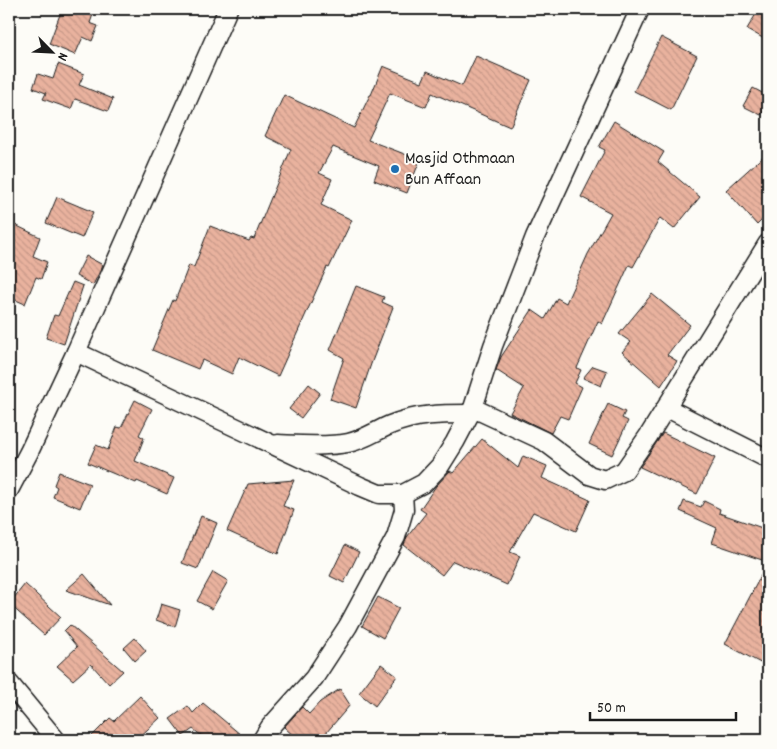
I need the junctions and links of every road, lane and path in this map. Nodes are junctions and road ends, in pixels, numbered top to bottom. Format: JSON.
{"nodes":[{"id":1,"x":228,"y":9,"type":"edge"},
{"id":2,"x":640,"y":9,"type":"edge"},
{"id":3,"x":768,"y":243,"type":"edge"},
{"id":4,"x":76,"y":352,"type":"junction"},
{"id":5,"x":667,"y":408,"type":"junction"},
{"id":6,"x":471,"y":411,"type":"junction"},
{"id":7,"x":270,"y":443,"type":"junction"},
{"id":8,"x":768,"y":459,"type":"edge"},
{"id":9,"x":9,"y":490,"type":"edge"},
{"id":10,"x":402,"y":494,"type":"junction"},
{"id":11,"x":9,"y":683,"type":"edge"},
{"id":12,"x":56,"y":740,"type":"edge"},
{"id":13,"x":262,"y":740,"type":"edge"}],
"edges":[{"from":1,"to":4,"type":"street"},
{"from":2,"to":6,"type":"street"},
{"from":3,"to":5,"type":"street"},
{"from":4,"to":7,"type":"street"},
{"from":4,"to":9,"type":"street"},
{"from":5,"to":6,"type":"street"},
{"from":5,"to":8,"type":"street"},
{"from":6,"to":7,"type":"street"},
{"from":6,"to":10,"type":"street"},
{"from":7,"to":10,"type":"street"},
{"from":10,"to":13,"type":"street"},
{"from":11,"to":12,"type":"street"}]}
